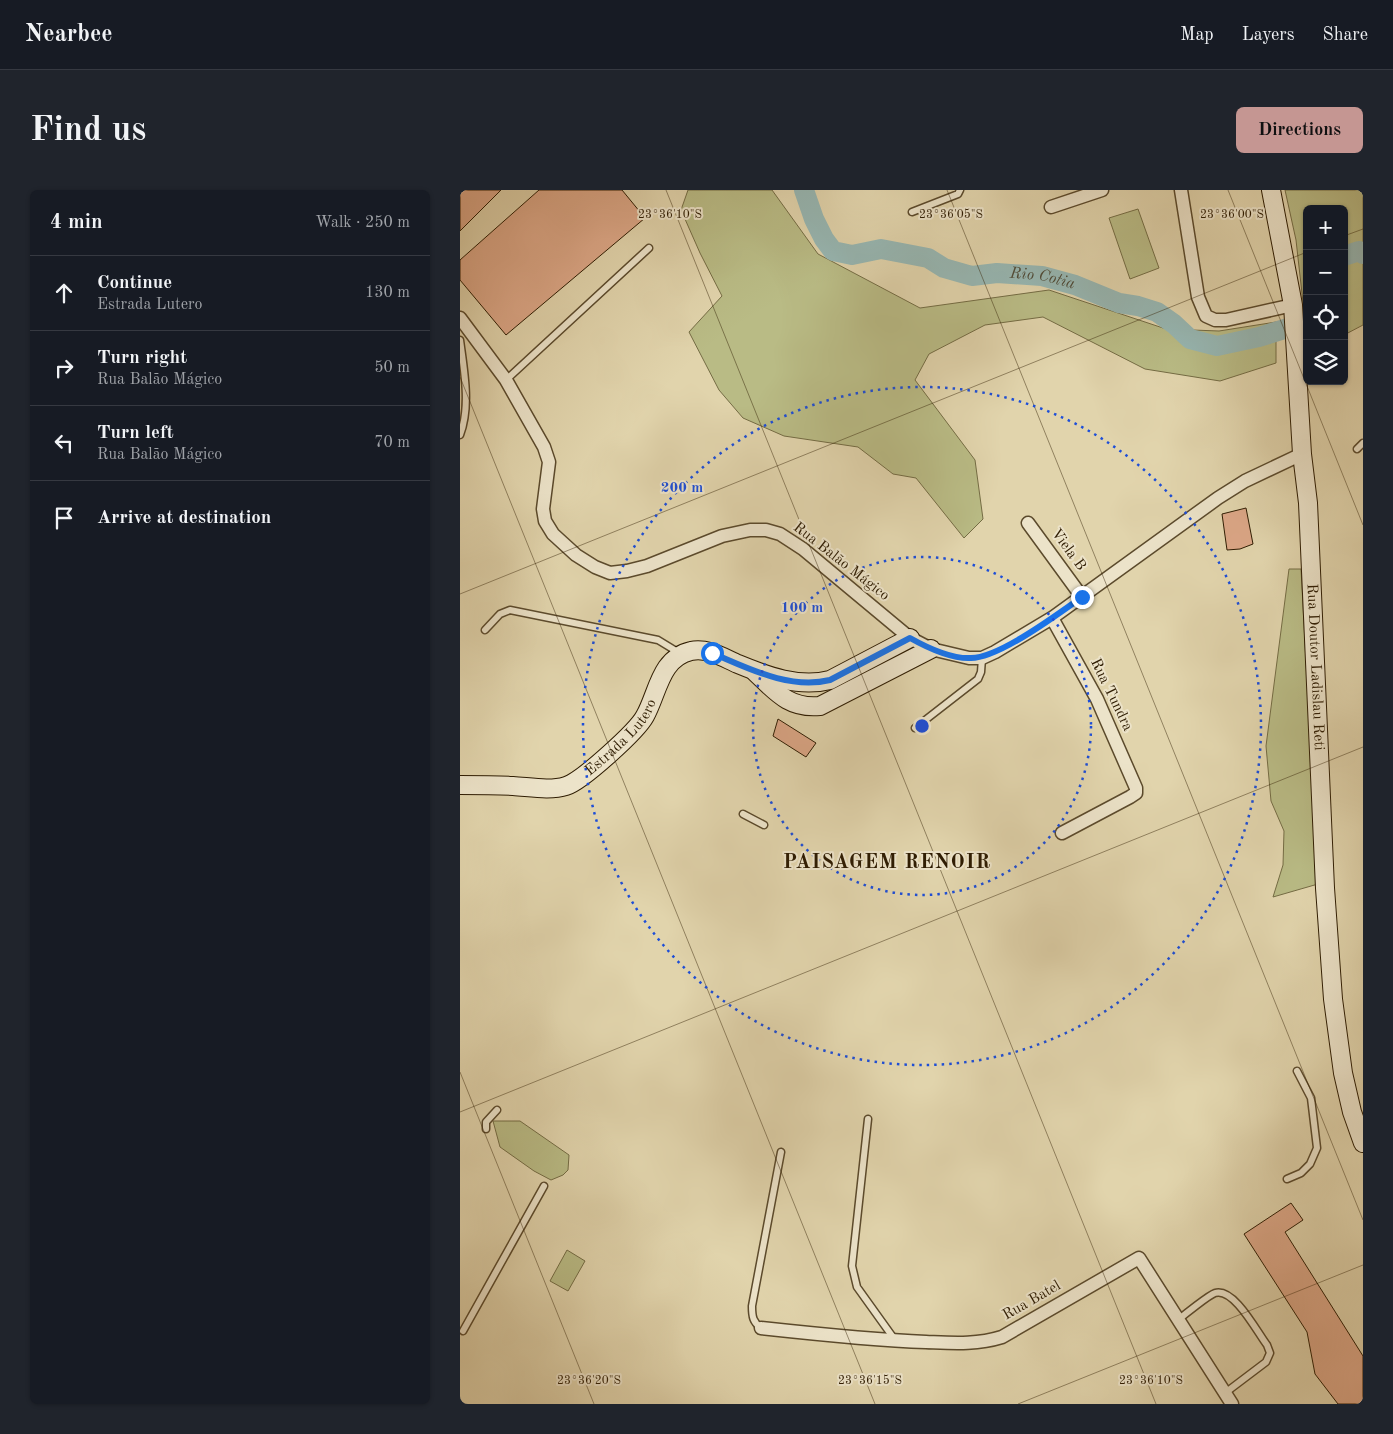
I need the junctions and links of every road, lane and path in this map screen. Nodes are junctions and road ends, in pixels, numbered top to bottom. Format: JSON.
{"nodes":[{"id":1,"x":960,"y":190,"type":"edge"},
{"id":2,"x":1102,"y":190,"type":"edge"},
{"id":3,"x":1181,"y":190,"type":"edge"},
{"id":4,"x":1271,"y":190,"type":"edge"},
{"id":5,"x":1051,"y":207,"type":"dead end"},
{"id":6,"x":912,"y":212,"type":"dead end"},
{"id":7,"x":649,"y":248,"type":"dead end"},
{"id":8,"x":1294,"y":309,"type":"junction"},
{"id":9,"x":460,"y":318,"type":"edge"},
{"id":10,"x":460,"y":340,"type":"edge"},
{"id":11,"x":506,"y":380,"type":"junction"},
{"id":12,"x":460,"y":435,"type":"edge"},
{"id":13,"x":1363,"y":443,"type":"edge"},
{"id":14,"x":1357,"y":449,"type":"dead end"},
{"id":15,"x":1302,"y":454,"type":"junction"},
{"id":16,"x":1028,"y":523,"type":"dead end"},
{"id":17,"x":1082,"y":597,"type":"junction"},
{"id":18,"x":1052,"y":618,"type":"junction"},
{"id":19,"x":485,"y":630,"type":"dead end"},
{"id":20,"x":910,"y":638,"type":"junction"},
{"id":21,"x":931,"y":650,"type":"junction"},
{"id":22,"x":682,"y":654,"type":"junction"},
{"id":23,"x":982,"y":658,"type":"junction"},
{"id":24,"x":753,"y":670,"type":"junction"},
{"id":25,"x":802,"y":695,"type":"junction"},
{"id":26,"x":915,"y":728,"type":"dead end"},
{"id":27,"x":460,"y":785,"type":"edge"},
{"id":28,"x":743,"y":814,"type":"dead end"},
{"id":29,"x":764,"y":825,"type":"dead end"},
{"id":30,"x":1062,"y":833,"type":"dead end"},
{"id":31,"x":1297,"y":1070,"type":"dead end"},
{"id":32,"x":497,"y":1110,"type":"dead end"},
{"id":33,"x":868,"y":1119,"type":"dead end"},
{"id":34,"x":486,"y":1129,"type":"dead end"},
{"id":35,"x":1363,"y":1143,"type":"edge"},
{"id":36,"x":781,"y":1152,"type":"dead end"},
{"id":37,"x":1287,"y":1179,"type":"dead end"},
{"id":38,"x":544,"y":1186,"type":"dead end"},
{"id":39,"x":1178,"y":1320,"type":"junction"},
{"id":40,"x":761,"y":1328,"type":"joint"},
{"id":41,"x":463,"y":1331,"type":"dead end"},
{"id":42,"x":896,"y":1341,"type":"junction"},
{"id":43,"x":1225,"y":1393,"type":"junction"},
{"id":44,"x":1232,"y":1404,"type":"edge"}],
"edges":[{"from":1,"to":6,"type":"lane"},
{"from":2,"to":5,"type":"street"},
{"from":3,"to":8,"type":"street"},
{"from":4,"to":8,"type":"street","name":"Rua Doutor Ladislau Reti"},
{"from":7,"to":11,"type":"lane"},
{"from":8,"to":15,"type":"street","name":"Rua Doutor Ladislau Reti"},
{"from":9,"to":11,"type":"street","name":"Rua Balão Mágico"},
{"from":10,"to":12,"type":"lane"},
{"from":11,"to":20,"type":"street","name":"Rua Balão Mágico"},
{"from":13,"to":14,"type":"lane"},
{"from":15,"to":17,"type":"street"},
{"from":15,"to":35,"type":"street","name":"Rua Doutor Ladislau Reti"},
{"from":16,"to":17,"type":"street","name":"Viela B"},
{"from":17,"to":18,"type":"street"},
{"from":18,"to":23,"type":"street"},
{"from":18,"to":30,"type":"street","name":"Rua Tundra"},
{"from":19,"to":22,"type":"lane"},
{"from":20,"to":21,"type":"street","name":"Rua Balão Mágico"},
{"from":20,"to":25,"type":"street"},
{"from":21,"to":23,"type":"street","name":"Rua Balão Mágico"},
{"from":21,"to":25,"type":"street"},
{"from":22,"to":24,"type":"street"},
{"from":22,"to":27,"type":"street","name":"Estrada Lutero"},
{"from":23,"to":26,"type":"lane"},
{"from":24,"to":25,"type":"street"},
{"from":24,"to":25,"type":"street"},
{"from":28,"to":29,"type":"lane"},
{"from":31,"to":37,"type":"lane"},
{"from":32,"to":34,"type":"lane"},
{"from":33,"to":42,"type":"lane"},
{"from":36,"to":40,"type":"lane"},
{"from":38,"to":41,"type":"lane"},
{"from":39,"to":42,"type":"street","name":"Rua Batel"},
{"from":39,"to":43,"type":"street","name":"Rua Batel"},
{"from":39,"to":43,"type":"lane"},
{"from":40,"to":42,"type":"street","name":"Rua Batel"},
{"from":43,"to":44,"type":"street","name":"Rua Batel"}]}
